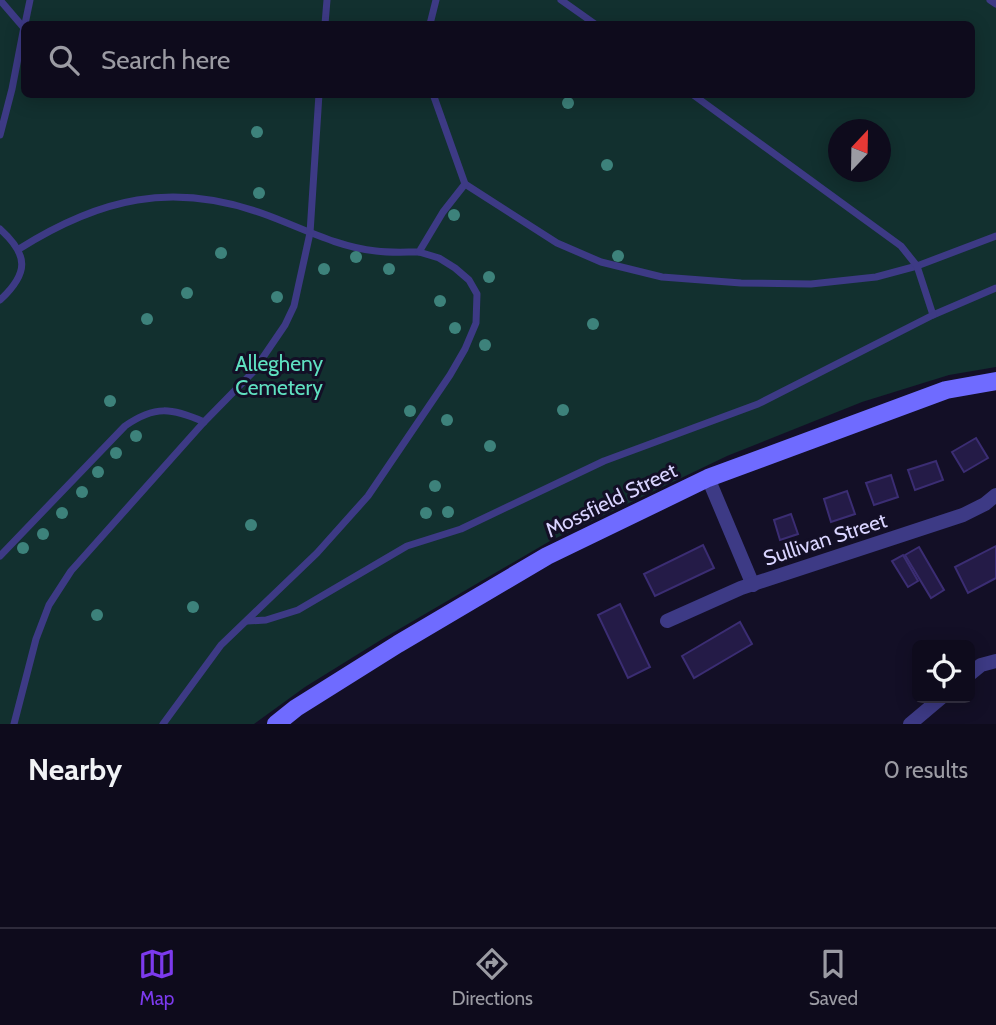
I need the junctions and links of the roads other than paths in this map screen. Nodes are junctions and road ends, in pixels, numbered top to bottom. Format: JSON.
{"nodes":[{"id":1,"x":0,"y":0,"type":"edge"},
{"id":2,"x":30,"y":0,"type":"edge"},
{"id":3,"x":327,"y":0,"type":"edge"},
{"id":4,"x":436,"y":0,"type":"edge"},
{"id":5,"x":561,"y":0,"type":"edge"},
{"id":6,"x":990,"y":0,"type":"edge"},
{"id":7,"x":996,"y":4,"type":"edge"},
{"id":8,"x":26,"y":21,"type":"edge"},
{"id":9,"x":325,"y":21,"type":"edge"},
{"id":10,"x":431,"y":21,"type":"edge"},
{"id":11,"x":591,"y":21,"type":"edge"},
{"id":12,"x":21,"y":23,"type":"edge"},
{"id":13,"x":21,"y":46,"type":"edge"},
{"id":14,"x":318,"y":98,"type":"edge"},
{"id":15,"x":434,"y":98,"type":"edge"},
{"id":16,"x":698,"y":98,"type":"edge"},
{"id":17,"x":0,"y":135,"type":"edge"},
{"id":18,"x":465,"y":184,"type":"junction"},
{"id":19,"x":0,"y":229,"type":"edge"},
{"id":20,"x":310,"y":233,"type":"junction"},
{"id":21,"x":996,"y":236,"type":"edge"},
{"id":22,"x":19,"y":249,"type":"junction"},
{"id":23,"x":419,"y":252,"type":"junction"},
{"id":24,"x":917,"y":266,"type":"junction"},
{"id":25,"x":996,"y":288,"type":"edge"},
{"id":26,"x":0,"y":300,"type":"edge"},
{"id":27,"x":933,"y":315,"type":"junction"},
{"id":28,"x":996,"y":381,"type":"edge"},
{"id":29,"x":204,"y":422,"type":"junction"},
{"id":30,"x":708,"y":478,"type":"junction"},
{"id":31,"x":996,"y":495,"type":"edge"},
{"id":32,"x":0,"y":556,"type":"edge"},
{"id":33,"x":753,"y":585,"type":"junction"},
{"id":34,"x":247,"y":621,"type":"junction"},
{"id":35,"x":667,"y":621,"type":"dead end"},
{"id":36,"x":996,"y":661,"type":"edge"},
{"id":37,"x":975,"y":670,"type":"edge"},
{"id":38,"x":936,"y":703,"type":"edge"},
{"id":39,"x":14,"y":724,"type":"edge"},
{"id":40,"x":163,"y":724,"type":"edge"},
{"id":41,"x":276,"y":724,"type":"edge"},
{"id":42,"x":910,"y":724,"type":"edge"}],
"edges":[{"from":1,"to":12,"type":"lane"},
{"from":2,"to":8,"type":"lane"},
{"from":3,"to":9,"type":"lane"},
{"from":4,"to":10,"type":"lane"},
{"from":5,"to":11,"type":"lane"},
{"from":6,"to":7,"type":"lane"},
{"from":13,"to":17,"type":"lane"},
{"from":14,"to":20,"type":"lane"},
{"from":15,"to":18,"type":"lane"},
{"from":16,"to":24,"type":"lane"},
{"from":18,"to":23,"type":"lane"},
{"from":18,"to":24,"type":"lane"},
{"from":19,"to":22,"type":"lane"},
{"from":20,"to":22,"type":"lane"},
{"from":20,"to":23,"type":"lane"},
{"from":20,"to":29,"type":"lane"},
{"from":21,"to":24,"type":"lane"},
{"from":22,"to":26,"type":"lane"},
{"from":23,"to":34,"type":"lane"},
{"from":24,"to":27,"type":"lane"},
{"from":25,"to":27,"type":"lane"},
{"from":27,"to":34,"type":"lane"},
{"from":28,"to":30,"type":"street","name":"Mossfield Street"},
{"from":29,"to":32,"type":"lane"},
{"from":29,"to":39,"type":"lane"},
{"from":30,"to":33,"type":"street"},
{"from":30,"to":41,"type":"street","name":"Mossfield Street"},
{"from":31,"to":33,"type":"street","name":"Sullivan Street"},
{"from":33,"to":35,"type":"street","name":"Sullivan Street"},
{"from":34,"to":40,"type":"lane"},
{"from":36,"to":37,"type":"street"},
{"from":38,"to":42,"type":"street"}]}
